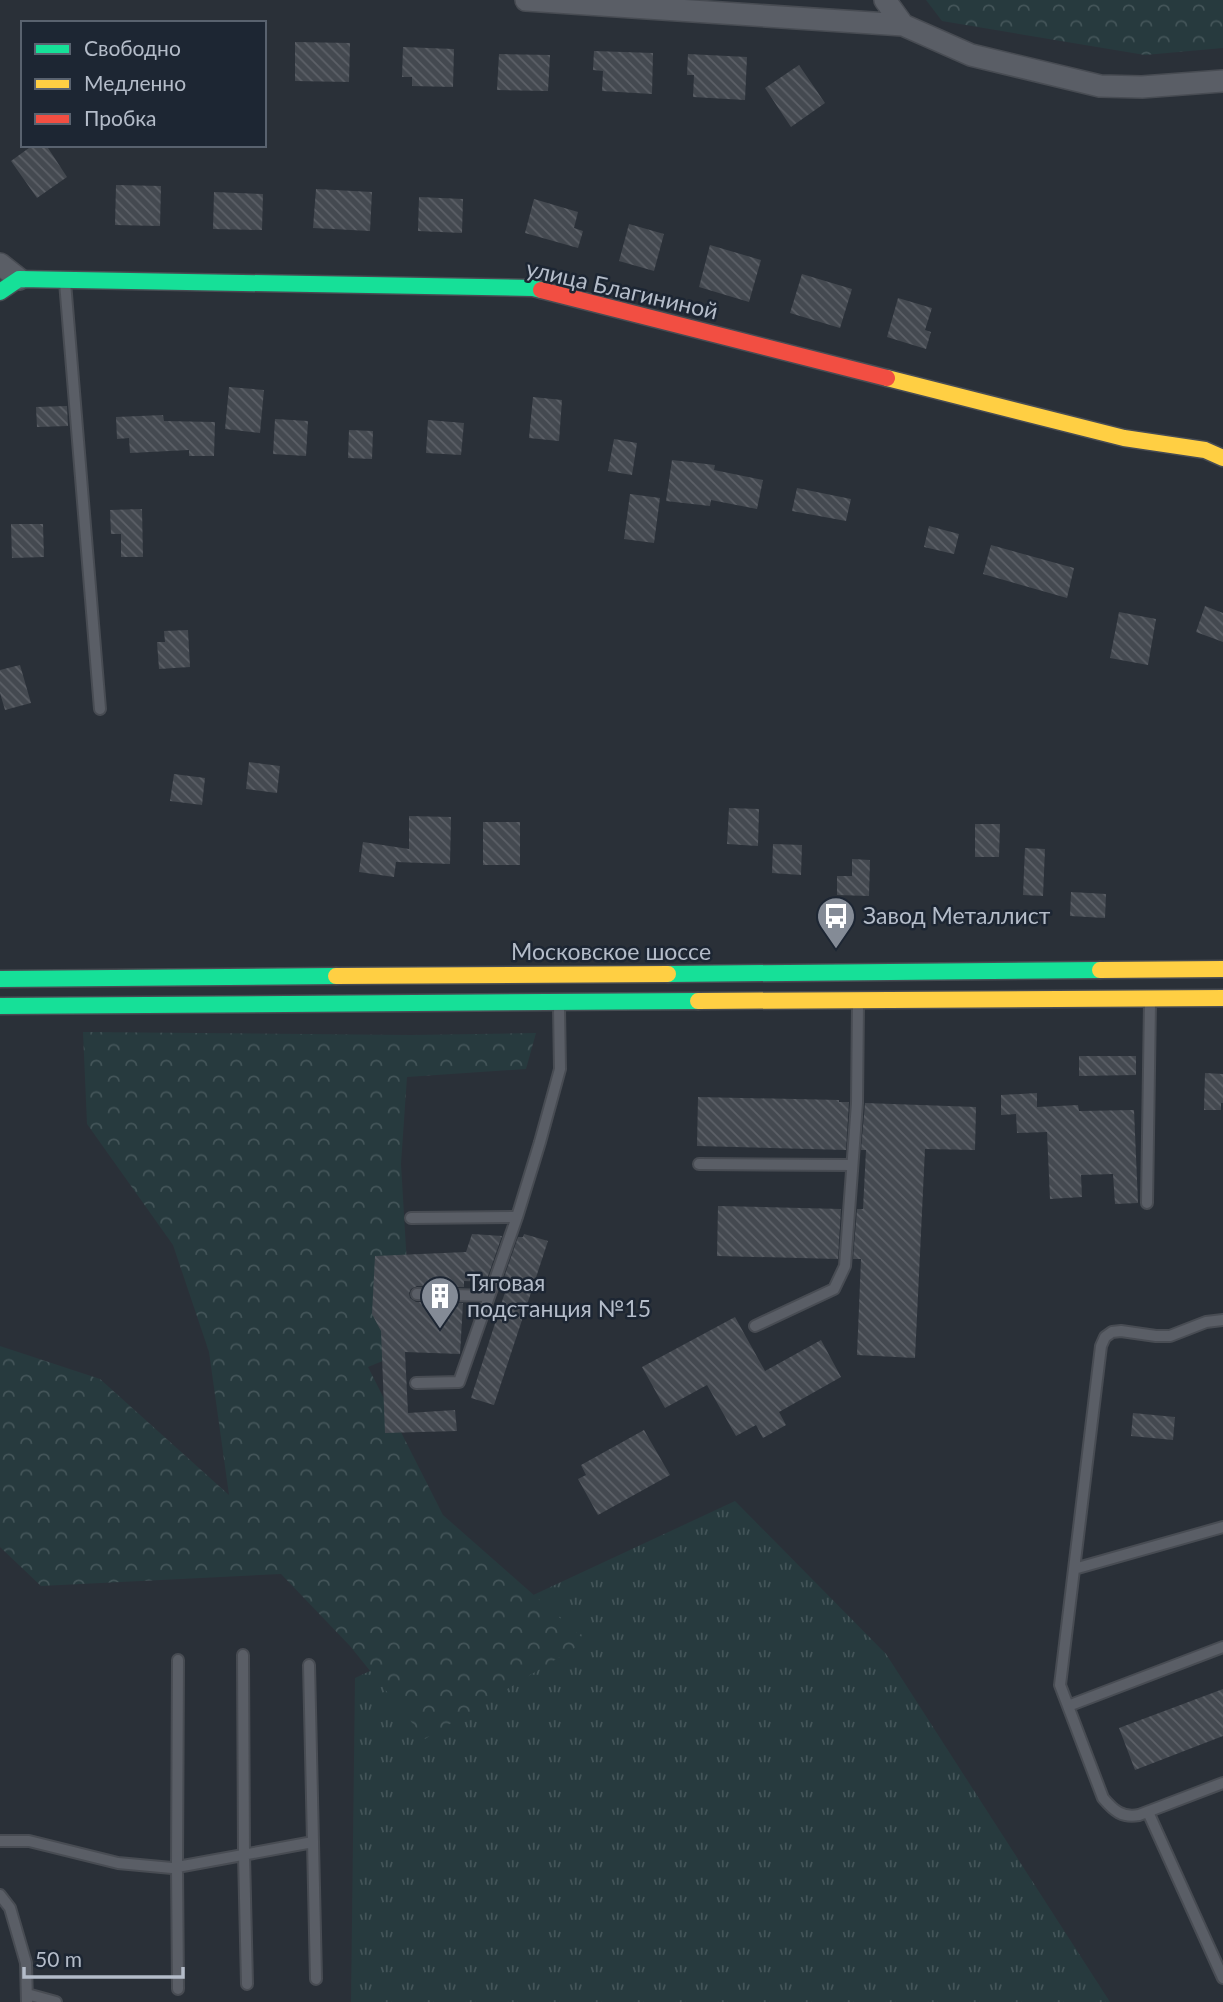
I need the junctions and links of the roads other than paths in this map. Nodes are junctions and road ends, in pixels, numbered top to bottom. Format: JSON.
{"nodes":[{"id":1,"x":526,"y":0,"type":"edge"},
{"id":2,"x":885,"y":0,"type":"edge"},
{"id":3,"x":903,"y":25,"type":"junction"},
{"id":4,"x":1223,"y":81,"type":"edge"},
{"id":5,"x":0,"y":264,"type":"edge"},
{"id":6,"x":19,"y":279,"type":"junction"},
{"id":7,"x":65,"y":280,"type":"junction"},
{"id":8,"x":0,"y":292,"type":"edge"},
{"id":9,"x":1223,"y":458,"type":"edge"},
{"id":10,"x":100,"y":709,"type":"dead end"},
{"id":11,"x":1223,"y":969,"type":"edge"},
{"id":12,"x":0,"y":979,"type":"edge"},
{"id":13,"x":1223,"y":998,"type":"edge"},
{"id":14,"x":1150,"y":999,"type":"junction"},
{"id":15,"x":858,"y":1000,"type":"junction"},
{"id":16,"x":559,"y":1001,"type":"junction"},
{"id":17,"x":0,"y":1006,"type":"edge"},
{"id":18,"x":699,"y":1164,"type":"dead end"},
{"id":19,"x":852,"y":1165,"type":"junction"},
{"id":20,"x":1147,"y":1203,"type":"dead end"},
{"id":21,"x":517,"y":1217,"type":"junction"},
{"id":22,"x":411,"y":1218,"type":"dead end"},
{"id":23,"x":417,"y":1294,"type":"dead end"},
{"id":24,"x":489,"y":1296,"type":"junction"},
{"id":25,"x":1223,"y":1320,"type":"edge"},
{"id":26,"x":755,"y":1326,"type":"dead end"},
{"id":27,"x":416,"y":1382,"type":"dead end"},
{"id":28,"x":1223,"y":1527,"type":"edge"},
{"id":29,"x":1074,"y":1569,"type":"junction"},
{"id":30,"x":1223,"y":1647,"type":"edge"},
{"id":31,"x":243,"y":1655,"type":"dead end"},
{"id":32,"x":178,"y":1660,"type":"dead end"},
{"id":33,"x":309,"y":1665,"type":"dead end"},
{"id":34,"x":1068,"y":1706,"type":"junction"},
{"id":35,"x":1223,"y":1783,"type":"edge"},
{"id":36,"x":1148,"y":1812,"type":"junction"},
{"id":37,"x":0,"y":1841,"type":"edge"},
{"id":38,"x":313,"y":1842,"type":"junction"},
{"id":39,"x":244,"y":1855,"type":"junction"},
{"id":40,"x":177,"y":1867,"type":"junction"},
{"id":41,"x":0,"y":1895,"type":"edge"},
{"id":42,"x":1223,"y":1978,"type":"edge"},
{"id":43,"x":316,"y":1979,"type":"dead end"},
{"id":44,"x":247,"y":1984,"type":"dead end"},
{"id":45,"x":178,"y":1989,"type":"dead end"},
{"id":46,"x":27,"y":1998,"type":"edge"},
{"id":47,"x":56,"y":2002,"type":"edge"}],
"edges":[{"from":1,"to":3,"type":"street"},
{"from":2,"to":3,"type":"street"},
{"from":3,"to":4,"type":"street"},
{"from":5,"to":6,"type":"street"},
{"from":6,"to":7,"type":"main road","name":"улица Благининой"},
{"from":6,"to":8,"type":"main road"},
{"from":7,"to":9,"type":"main road","name":"улица Благининой"},
{"from":7,"to":10,"type":"lane"},
{"from":11,"to":12,"type":"main road","name":"Московское шоссе"},
{"from":13,"to":14,"type":"main road"},
{"from":14,"to":15,"type":"main road"},
{"from":14,"to":20,"type":"lane"},
{"from":15,"to":16,"type":"main road"},
{"from":15,"to":19,"type":"lane"},
{"from":16,"to":17,"type":"main road"},
{"from":16,"to":21,"type":"lane"},
{"from":18,"to":19,"type":"lane"},
{"from":19,"to":26,"type":"lane"},
{"from":21,"to":22,"type":"lane"},
{"from":21,"to":24,"type":"lane"},
{"from":23,"to":24,"type":"lane"},
{"from":24,"to":27,"type":"lane"},
{"from":25,"to":29,"type":"lane"},
{"from":28,"to":29,"type":"lane"},
{"from":29,"to":34,"type":"lane"},
{"from":30,"to":34,"type":"lane"},
{"from":31,"to":39,"type":"lane"},
{"from":32,"to":40,"type":"lane"},
{"from":33,"to":38,"type":"lane"},
{"from":34,"to":36,"type":"lane"},
{"from":35,"to":36,"type":"lane"},
{"from":36,"to":42,"type":"lane"},
{"from":37,"to":40,"type":"lane"},
{"from":38,"to":39,"type":"lane"},
{"from":38,"to":43,"type":"lane"},
{"from":39,"to":40,"type":"lane"},
{"from":39,"to":44,"type":"lane"},
{"from":40,"to":45,"type":"lane"},
{"from":41,"to":46,"type":"lane"},
{"from":46,"to":47,"type":"lane"}]}
